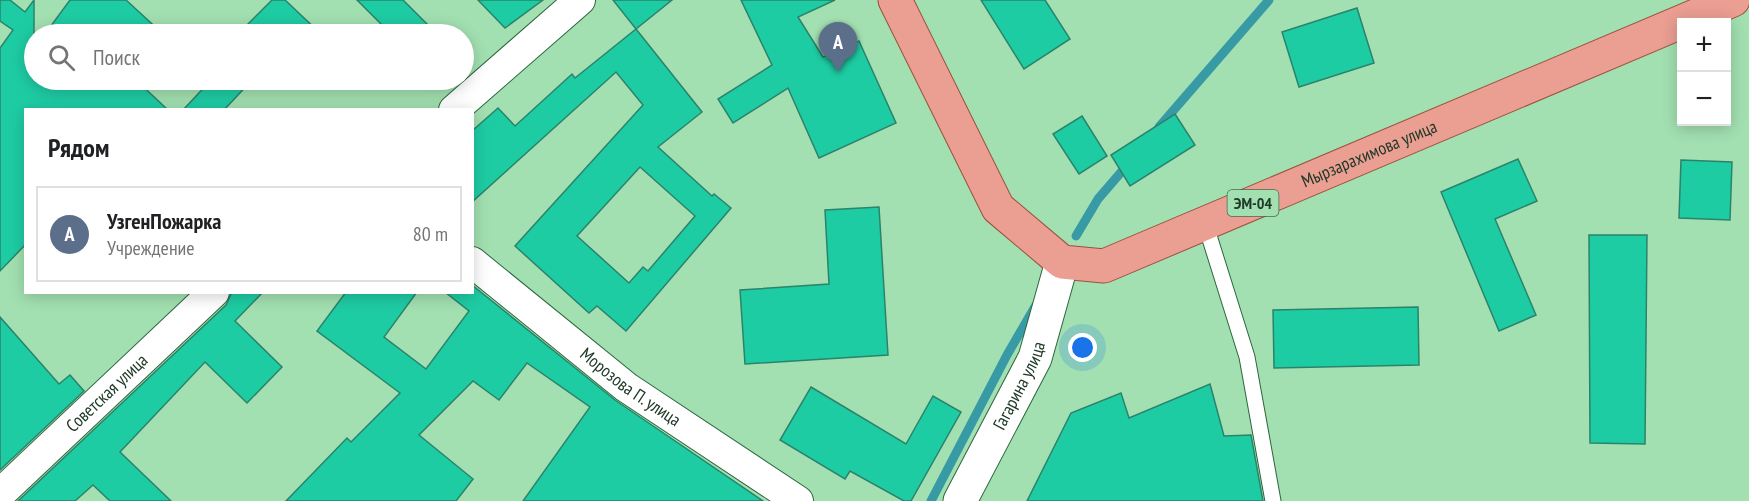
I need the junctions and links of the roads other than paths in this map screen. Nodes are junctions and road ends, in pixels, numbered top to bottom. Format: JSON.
{"nodes":[{"id":1,"x":580,"y":0,"type":"edge"},
{"id":2,"x":895,"y":0,"type":"edge"},
{"id":3,"x":1733,"y":0,"type":"edge"},
{"id":4,"x":456,"y":108,"type":"edge"},
{"id":5,"x":1205,"y":224,"type":"junction"},
{"id":6,"x":1062,"y":262,"type":"junction"},
{"id":7,"x":474,"y":264,"type":"edge"},
{"id":8,"x":212,"y":294,"type":"edge"},
{"id":9,"x":0,"y":494,"type":"edge"},
{"id":10,"x":798,"y":501,"type":"edge"},
{"id":11,"x":960,"y":501,"type":"edge"},
{"id":12,"x":1273,"y":501,"type":"edge"}],
"edges":[{"from":1,"to":4,"type":"street"},
{"from":2,"to":6,"type":"main road"},
{"from":3,"to":5,"type":"main road","name":"Мырзарахимова улица","number":"ЭМ-04"},
{"from":5,"to":6,"type":"main road","name":"Мырзарахимова улица","number":"ЭМ-04"},
{"from":5,"to":12,"type":"lane"},
{"from":6,"to":11,"type":"street","name":"Гагарина улица"},
{"from":7,"to":10,"type":"street","name":"Морозова П. улица"},
{"from":8,"to":9,"type":"street","name":"Советская улица"}]}
